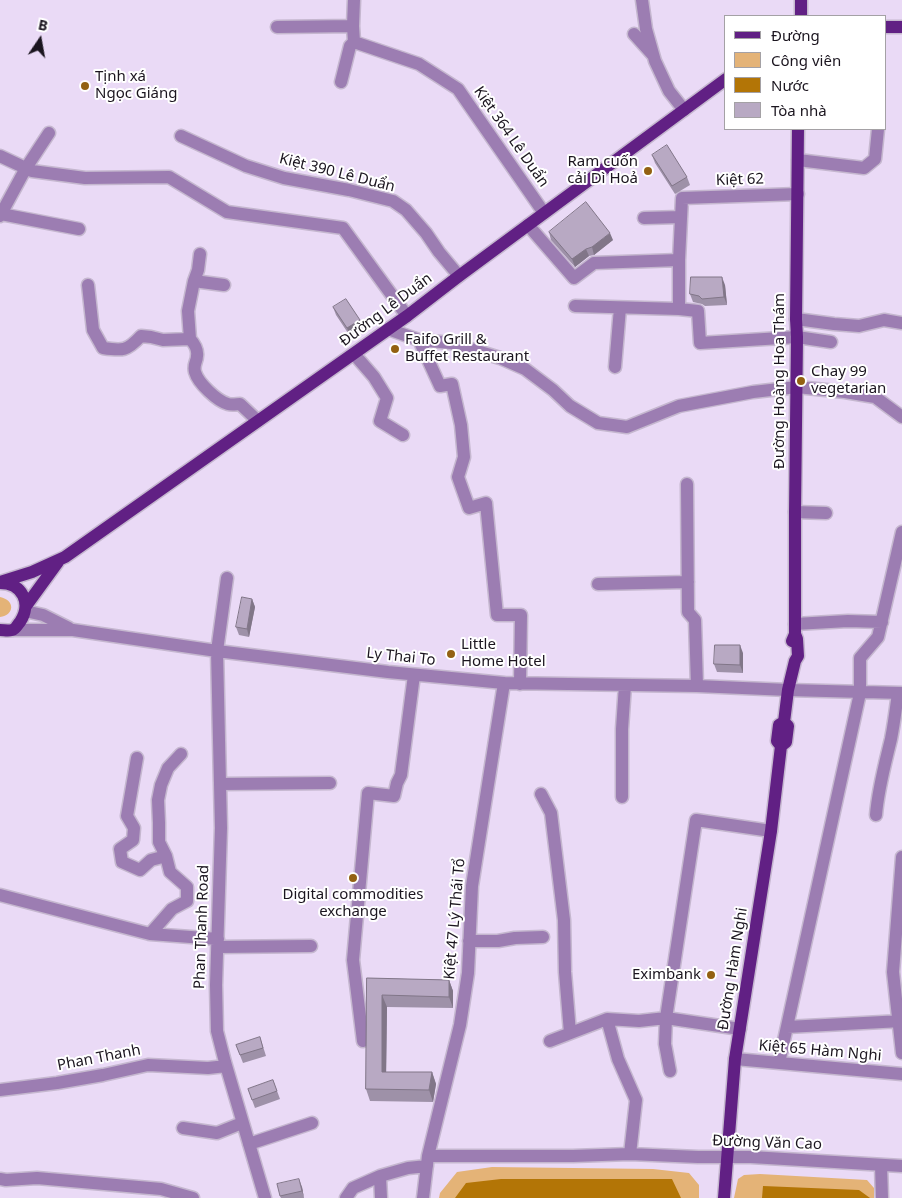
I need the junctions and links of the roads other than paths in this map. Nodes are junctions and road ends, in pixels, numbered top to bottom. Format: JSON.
{"nodes":[{"id":1,"x":354,"y":0,"type":"edge"},
{"id":2,"x":642,"y":0,"type":"edge"},
{"id":3,"x":801,"y":0,"type":"edge"},
{"id":4,"x":801,"y":15,"type":"edge"},
{"id":5,"x":353,"y":26,"type":"junction"},
{"id":6,"x":277,"y":27,"type":"dead end"},
{"id":7,"x":887,"y":27,"type":"edge"},
{"id":8,"x":902,"y":27,"type":"edge"},
{"id":9,"x":634,"y":34,"type":"dead end"},
{"id":10,"x":354,"y":42,"type":"junction"},
{"id":11,"x":654,"y":56,"type":"junction"},
{"id":12,"x":724,"y":80,"type":"edge"},
{"id":13,"x":341,"y":82,"type":"dead end"},
{"id":14,"x":684,"y":110,"type":"junction"},
{"id":15,"x":798,"y":130,"type":"edge"},
{"id":16,"x":878,"y":130,"type":"edge"},
{"id":17,"x":49,"y":133,"type":"dead end"},
{"id":18,"x":181,"y":136,"type":"dead end"},
{"id":19,"x":0,"y":156,"type":"edge"},
{"id":20,"x":798,"y":160,"type":"junction"},
{"id":21,"x":26,"y":168,"type":"junction"},
{"id":22,"x":798,"y":194,"type":"junction"},
{"id":23,"x":544,"y":213,"type":"junction"},
{"id":24,"x":0,"y":215,"type":"edge"},
{"id":25,"x":644,"y":218,"type":"dead end"},
{"id":26,"x":681,"y":218,"type":"junction"},
{"id":27,"x":528,"y":225,"type":"junction"},
{"id":28,"x":79,"y":229,"type":"dead end"},
{"id":29,"x":200,"y":254,"type":"dead end"},
{"id":30,"x":679,"y":260,"type":"junction"},
{"id":31,"x":459,"y":276,"type":"junction"},
{"id":32,"x":194,"y":281,"type":"junction"},
{"id":33,"x":88,"y":285,"type":"dead end"},
{"id":34,"x":224,"y":285,"type":"dead end"},
{"id":35,"x":575,"y":306,"type":"dead end"},
{"id":36,"x":620,"y":308,"type":"junction"},
{"id":37,"x":678,"y":309,"type":"junction"},
{"id":38,"x":407,"y":316,"type":"junction"},
{"id":39,"x":796,"y":319,"type":"junction"},
{"id":40,"x":902,"y":323,"type":"edge"},
{"id":41,"x":388,"y":329,"type":"junction"},
{"id":42,"x":798,"y":337,"type":"junction"},
{"id":43,"x":190,"y":338,"type":"junction"},
{"id":44,"x":418,"y":340,"type":"junction"},
{"id":45,"x":831,"y":342,"type":"dead end"},
{"id":46,"x":354,"y":354,"type":"junction"},
{"id":47,"x":615,"y":367,"type":"dead end"},
{"id":48,"x":797,"y":387,"type":"junction"},
{"id":49,"x":902,"y":417,"type":"edge"},
{"id":50,"x":258,"y":421,"type":"junction"},
{"id":51,"x":403,"y":435,"type":"dead end"},
{"id":52,"x":687,"y":484,"type":"dead end"},
{"id":53,"x":795,"y":512,"type":"junction"},
{"id":54,"x":826,"y":513,"type":"dead end"},
{"id":55,"x":902,"y":532,"type":"edge"},
{"id":56,"x":60,"y":560,"type":"junction"},
{"id":57,"x":227,"y":578,"type":"dead end"},
{"id":58,"x":688,"y":582,"type":"junction"},
{"id":59,"x":0,"y":583,"type":"edge"},
{"id":60,"x":598,"y":584,"type":"dead end"},
{"id":61,"x":25,"y":608,"type":"junction"},
{"id":62,"x":882,"y":622,"type":"junction"},
{"id":63,"x":795,"y":629,"type":"junction"},
{"id":64,"x":0,"y":630,"type":"edge"},
{"id":65,"x":13,"y":630,"type":"junction"},
{"id":66,"x":73,"y":630,"type":"junction"},
{"id":67,"x":217,"y":651,"type":"junction"},
{"id":68,"x":414,"y":675,"type":"junction"},
{"id":69,"x":504,"y":683,"type":"junction"},
{"id":70,"x":520,"y":684,"type":"junction"},
{"id":71,"x":625,"y":685,"type":"junction"},
{"id":72,"x":697,"y":686,"type":"junction"},
{"id":73,"x":788,"y":690,"type":"junction"},
{"id":74,"x":860,"y":692,"type":"junction"},
{"id":75,"x":900,"y":693,"type":"edge"},
{"id":76,"x":181,"y":754,"type":"dead end"},
{"id":77,"x":137,"y":758,"type":"dead end"},
{"id":78,"x":330,"y":783,"type":"dead end"},
{"id":79,"x":221,"y":784,"type":"junction"},
{"id":80,"x":541,"y":794,"type":"dead end"},
{"id":81,"x":622,"y":797,"type":"dead end"},
{"id":82,"x":876,"y":815,"type":"dead end"},
{"id":83,"x":771,"y":831,"type":"junction"},
{"id":84,"x":166,"y":856,"type":"junction"},
{"id":85,"x":902,"y":857,"type":"edge"},
{"id":86,"x":0,"y":895,"type":"edge"},
{"id":87,"x":150,"y":934,"type":"junction"},
{"id":88,"x":543,"y":937,"type":"dead end"},
{"id":89,"x":469,"y":940,"type":"junction"},
{"id":90,"x":218,"y":943,"type":"junction"},
{"id":91,"x":310,"y":946,"type":"dead end"},
{"id":92,"x":666,"y":1018,"type":"junction"},
{"id":93,"x":607,"y":1020,"type":"junction"},
{"id":94,"x":900,"y":1022,"type":"edge"},
{"id":95,"x":787,"y":1027,"type":"junction"},
{"id":96,"x":740,"y":1028,"type":"junction"},
{"id":97,"x":570,"y":1033,"type":"junction"},
{"id":98,"x":363,"y":1041,"type":"dead end"},
{"id":99,"x":550,"y":1041,"type":"dead end"},
{"id":100,"x":902,"y":1053,"type":"edge"},
{"id":101,"x":735,"y":1059,"type":"junction"},
{"id":102,"x":779,"y":1063,"type":"junction"},
{"id":103,"x":226,"y":1066,"type":"junction"},
{"id":104,"x":670,"y":1071,"type":"dead end"},
{"id":105,"x":902,"y":1074,"type":"edge"},
{"id":106,"x":4,"y":1089,"type":"edge"},
{"id":107,"x":242,"y":1123,"type":"junction"},
{"id":108,"x":312,"y":1123,"type":"dead end"},
{"id":109,"x":183,"y":1128,"type":"dead end"},
{"id":110,"x":249,"y":1144,"type":"junction"},
{"id":111,"x":630,"y":1154,"type":"junction"},
{"id":112,"x":728,"y":1157,"type":"junction"},
{"id":113,"x":428,"y":1161,"type":"junction"},
{"id":114,"x":881,"y":1165,"type":"junction"},
{"id":115,"x":902,"y":1166,"type":"edge"},
{"id":116,"x":380,"y":1176,"type":"junction"},
{"id":117,"x":0,"y":1179,"type":"edge"},
{"id":118,"x":193,"y":1198,"type":"edge"},
{"id":119,"x":264,"y":1198,"type":"edge"},
{"id":120,"x":346,"y":1198,"type":"edge"},
{"id":121,"x":381,"y":1198,"type":"edge"},
{"id":122,"x":423,"y":1198,"type":"edge"},
{"id":123,"x":724,"y":1198,"type":"edge"},
{"id":124,"x":882,"y":1198,"type":"edge"}],
"edges":[{"from":1,"to":5,"type":"street"},
{"from":2,"to":11,"type":"street"},
{"from":3,"to":4,"type":"main road"},
{"from":5,"to":6,"type":"street"},
{"from":5,"to":10,"type":"street"},
{"from":7,"to":8,"type":"main road"},
{"from":9,"to":11,"type":"street"},
{"from":10,"to":13,"type":"street"},
{"from":10,"to":23,"type":"street","name":"Kiệt 364 Lê Duẩn"},
{"from":11,"to":14,"type":"street"},
{"from":12,"to":14,"type":"main road","name":"Đường Lê Duẩn"},
{"from":14,"to":23,"type":"main road","name":"Đường Lê Duẩn"},
{"from":15,"to":20,"type":"main road","name":"Đường Hoàng Hoa Thám"},
{"from":16,"to":20,"type":"street"},
{"from":17,"to":21,"type":"street"},
{"from":18,"to":31,"type":"street","name":"Kiệt 390 Lê Duẩn"},
{"from":19,"to":21,"type":"street"},
{"from":20,"to":22,"type":"main road","name":"Đường Hoàng Hoa Thám"},
{"from":21,"to":24,"type":"street"},
{"from":21,"to":38,"type":"street"},
{"from":22,"to":26,"type":"street","name":"Kiệt 62"},
{"from":22,"to":39,"type":"main road","name":"Đường Hoàng Hoa Thám"},
{"from":23,"to":27,"type":"main road","name":"Đường Lê Duẩn"},
{"from":24,"to":28,"type":"street"},
{"from":25,"to":26,"type":"street"},
{"from":26,"to":30,"type":"street"},
{"from":27,"to":30,"type":"street"},
{"from":27,"to":31,"type":"main road","name":"Đường Lê Duẩn"},
{"from":29,"to":32,"type":"street"},
{"from":30,"to":37,"type":"street"},
{"from":31,"to":38,"type":"main road","name":"Đường Lê Duẩn"},
{"from":32,"to":34,"type":"street"},
{"from":32,"to":43,"type":"street"},
{"from":33,"to":43,"type":"street"},
{"from":35,"to":36,"type":"street"},
{"from":36,"to":37,"type":"street"},
{"from":36,"to":47,"type":"street"},
{"from":37,"to":42,"type":"street"},
{"from":38,"to":41,"type":"main road","name":"Đường Lê Duẩn"},
{"from":39,"to":40,"type":"street"},
{"from":39,"to":42,"type":"main road","name":"Đường Hoàng Hoa Thám"},
{"from":41,"to":44,"type":"street"},
{"from":41,"to":46,"type":"main road","name":"Đường Lê Duẩn"},
{"from":42,"to":45,"type":"street"},
{"from":42,"to":48,"type":"main road","name":"Đường Hoàng Hoa Thám"},
{"from":43,"to":50,"type":"street"},
{"from":44,"to":48,"type":"street"},
{"from":44,"to":70,"type":"street"},
{"from":46,"to":50,"type":"main road","name":"Đường Lê Duẩn"},
{"from":46,"to":51,"type":"street"},
{"from":48,"to":49,"type":"street"},
{"from":48,"to":53,"type":"main road","name":"Đường Hoàng Hoa Thám"},
{"from":50,"to":56,"type":"main road","name":"Đường Lê Duẩn"},
{"from":52,"to":58,"type":"street"},
{"from":53,"to":54,"type":"street"},
{"from":53,"to":63,"type":"main road","name":"Đường Hoàng Hoa Thám"},
{"from":55,"to":62,"type":"street"},
{"from":56,"to":59,"type":"main road","name":"Đường Lê Duẩn"},
{"from":56,"to":61,"type":"main road","name":"Đường Lê Duẩn"},
{"from":57,"to":67,"type":"street","name":"Phan Thanh Road"},
{"from":58,"to":60,"type":"street"},
{"from":58,"to":72,"type":"street"},
{"from":59,"to":61,"type":"main road"},
{"from":61,"to":65,"type":"main road","name":"Đường Lê Duẩn"},
{"from":61,"to":66,"type":"street"},
{"from":62,"to":63,"type":"street"},
{"from":62,"to":74,"type":"street"},
{"from":63,"to":73,"type":"main road","name":"Đường Hoàng Hoa Thám"},
{"from":64,"to":65,"type":"main road"},
{"from":65,"to":66,"type":"street"},
{"from":66,"to":67,"type":"street","name":"Ly Thai To"},
{"from":67,"to":68,"type":"street","name":"Ly Thai To"},
{"from":67,"to":79,"type":"street","name":"Phan Thanh Road"},
{"from":68,"to":69,"type":"street","name":"Ly Thai To"},
{"from":68,"to":98,"type":"street"},
{"from":69,"to":70,"type":"street","name":"Ly Thai To"},
{"from":69,"to":89,"type":"street","name":"Kiệt 47 Lý Thái Tổ"},
{"from":70,"to":71,"type":"street","name":"Ly Thai To"},
{"from":71,"to":72,"type":"street","name":"Ly Thai To"},
{"from":71,"to":81,"type":"street"},
{"from":72,"to":73,"type":"street","name":"Ly Thai To"},
{"from":73,"to":74,"type":"street","name":"Ly Thai To"},
{"from":73,"to":83,"type":"main road","name":"Đường Hàm Nghi"},
{"from":74,"to":75,"type":"street","name":"Ly Thai To"},
{"from":74,"to":95,"type":"street"},
{"from":75,"to":82,"type":"street"},
{"from":76,"to":84,"type":"street"},
{"from":77,"to":84,"type":"street"},
{"from":78,"to":79,"type":"street"},
{"from":79,"to":90,"type":"street","name":"Phan Thanh Road"},
{"from":80,"to":97,"type":"street"},
{"from":83,"to":92,"type":"street"},
{"from":83,"to":96,"type":"main road","name":"Đường Hàm Nghi"},
{"from":84,"to":87,"type":"street"},
{"from":85,"to":94,"type":"street"},
{"from":86,"to":87,"type":"street"},
{"from":87,"to":90,"type":"street"},
{"from":88,"to":89,"type":"street"},
{"from":89,"to":113,"type":"street","name":"Kiệt 47 Lý Thái Tổ"},
{"from":90,"to":91,"type":"street"},
{"from":90,"to":103,"type":"street","name":"Phan Thanh Road"},
{"from":92,"to":93,"type":"street"},
{"from":92,"to":96,"type":"street"},
{"from":92,"to":104,"type":"street"},
{"from":93,"to":97,"type":"street"},
{"from":93,"to":111,"type":"street"},
{"from":94,"to":95,"type":"street"},
{"from":94,"to":100,"type":"street"},
{"from":95,"to":102,"type":"street"},
{"from":96,"to":101,"type":"main road","name":"Đường Hàm Nghi"},
{"from":97,"to":99,"type":"street"},
{"from":101,"to":102,"type":"street","name":"Kiệt 65 Hàm Nghi"},
{"from":101,"to":112,"type":"main road","name":"Đường Hàm Nghi"},
{"from":102,"to":105,"type":"street","name":"Kiệt 65 Hàm Nghi"},
{"from":103,"to":106,"type":"street","name":"Phan Thanh"},
{"from":103,"to":107,"type":"street","name":"Phan Thanh Road"},
{"from":107,"to":109,"type":"street"},
{"from":107,"to":110,"type":"street","name":"Phan Thanh Road"},
{"from":108,"to":110,"type":"street"},
{"from":110,"to":119,"type":"street","name":"Phan Thanh Road"},
{"from":111,"to":112,"type":"street","name":"Đường Văn Cao"},
{"from":111,"to":113,"type":"street","name":"Đường Văn Cao"},
{"from":112,"to":114,"type":"street","name":"Đường Văn Cao"},
{"from":112,"to":123,"type":"main road","name":"Đường Hàm Nghi"},
{"from":113,"to":116,"type":"street","name":"Đường Văn Cao"},
{"from":113,"to":122,"type":"street","name":"Kiệt 47 Lý Thái Tổ"},
{"from":114,"to":115,"type":"street","name":"Đường Văn Cao"},
{"from":114,"to":124,"type":"street"},
{"from":116,"to":120,"type":"street","name":"Đường Văn Cao"},
{"from":116,"to":121,"type":"street"},
{"from":117,"to":118,"type":"street"}]}
